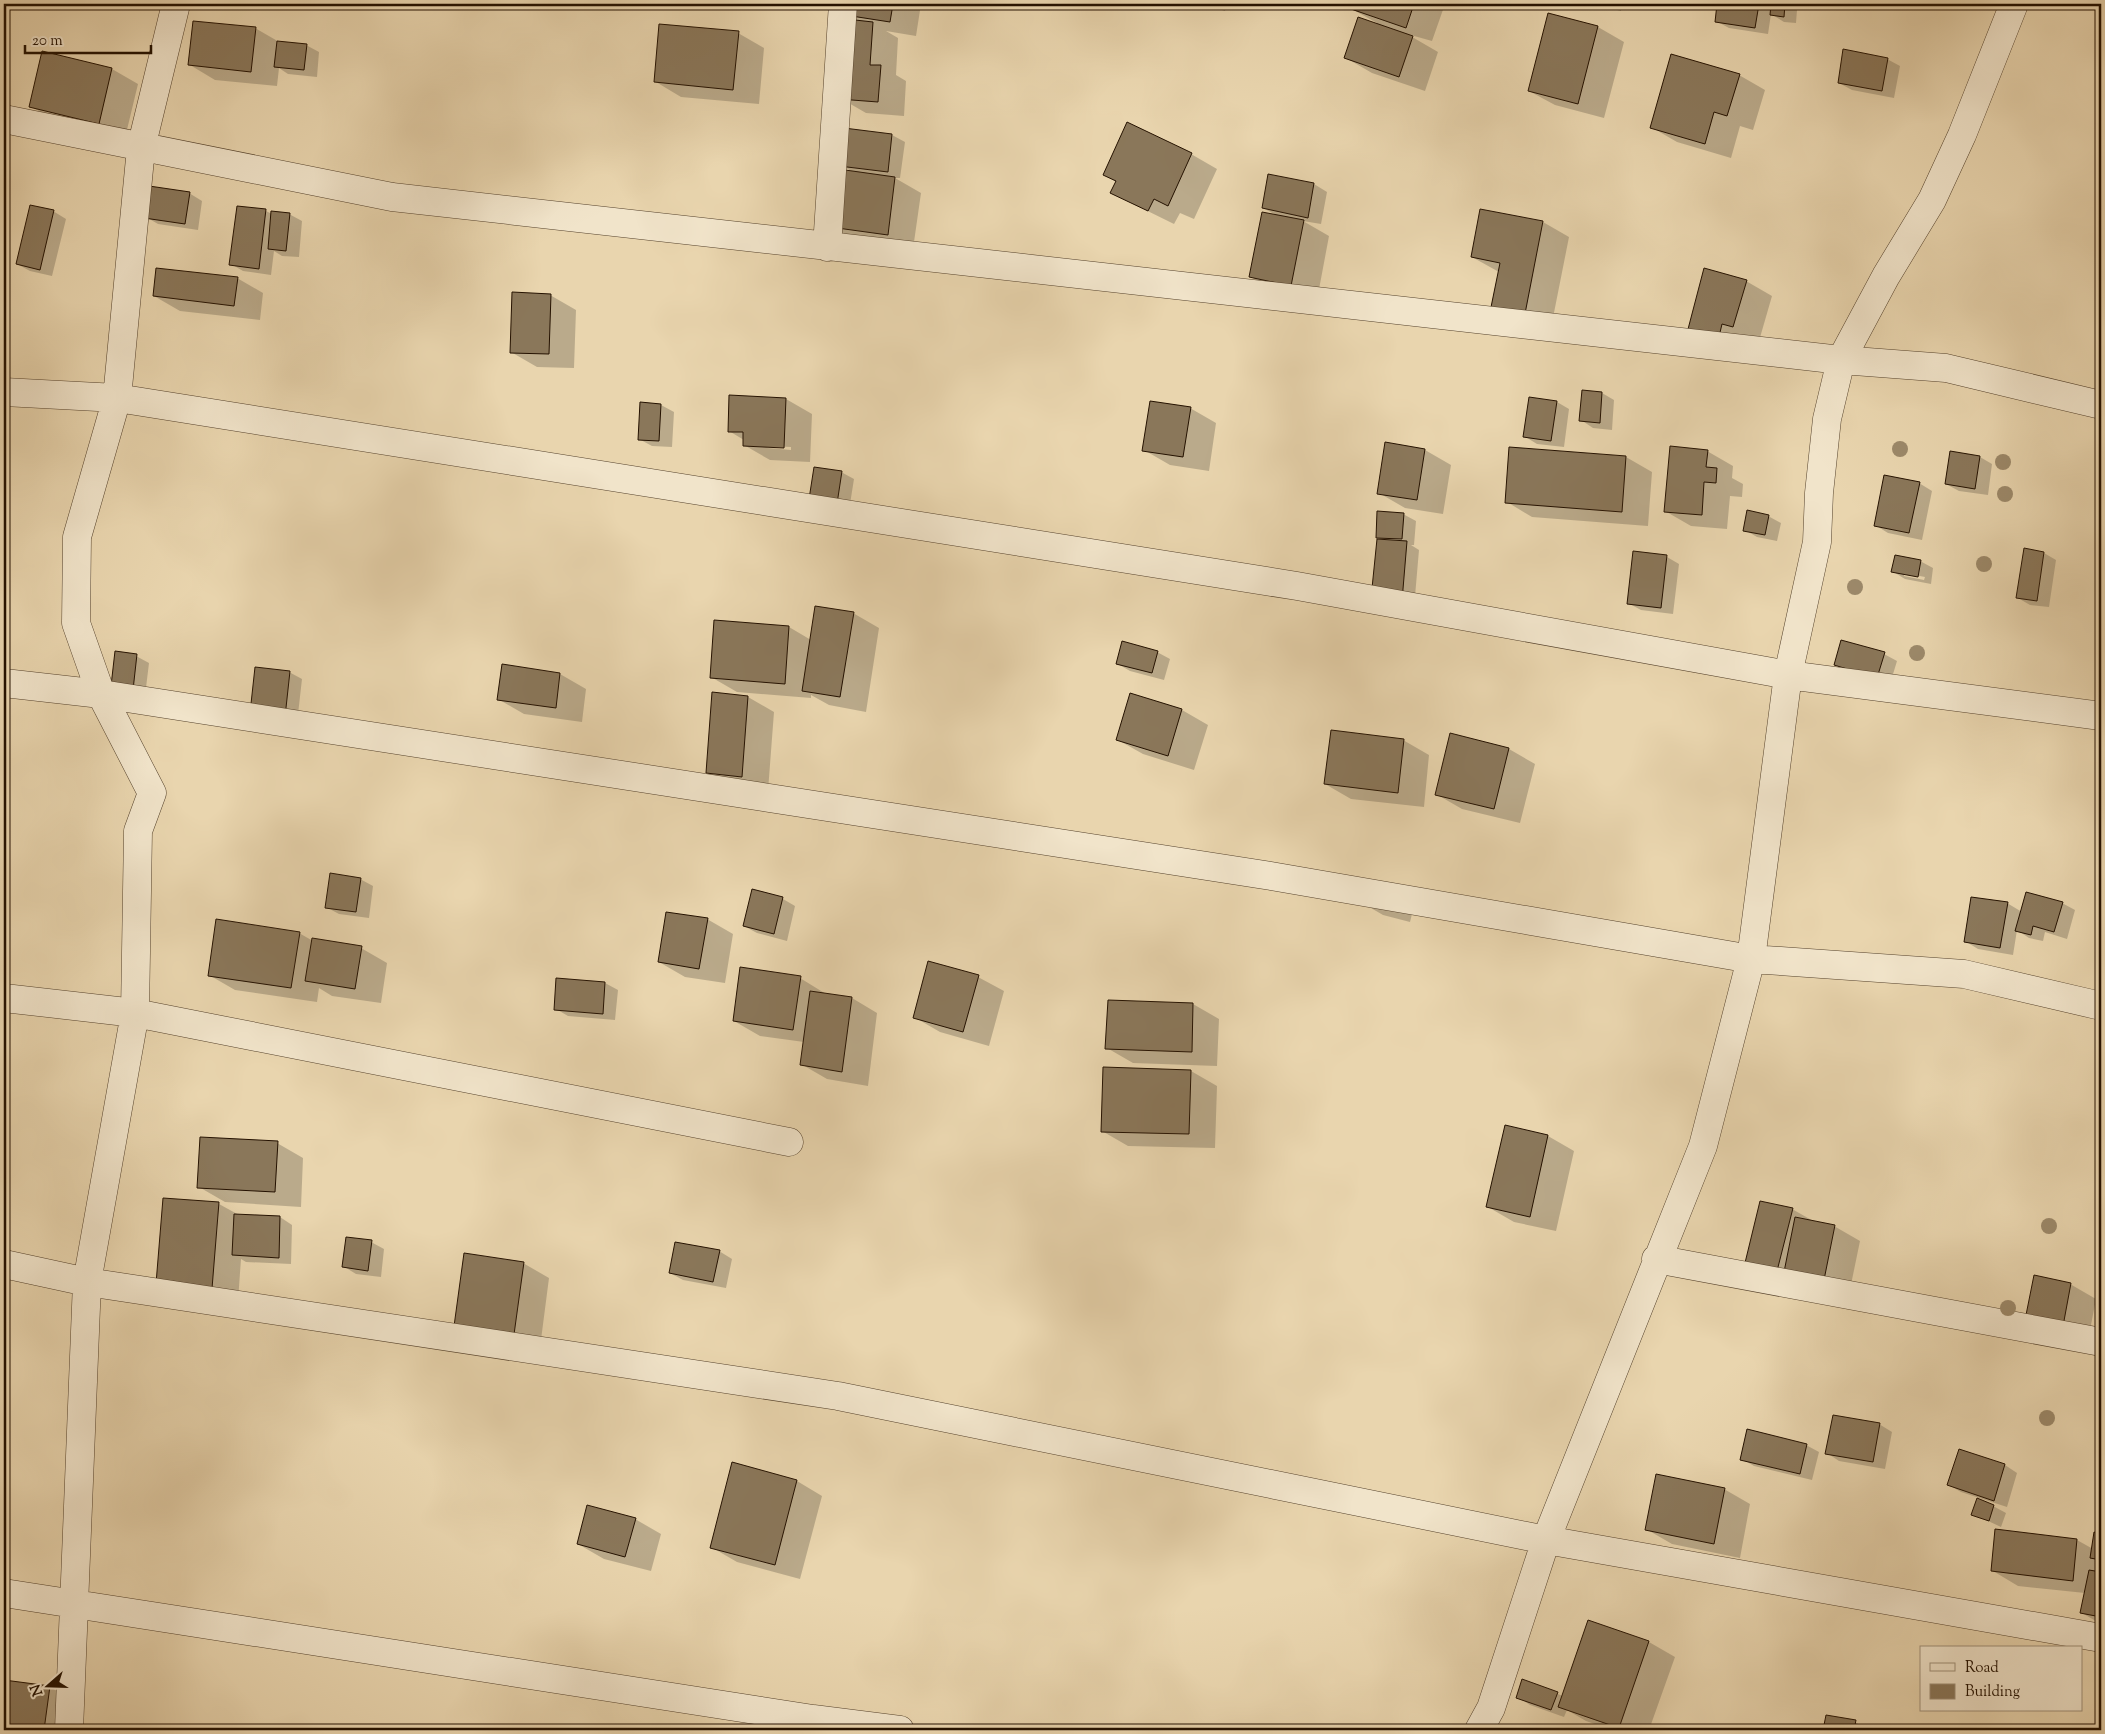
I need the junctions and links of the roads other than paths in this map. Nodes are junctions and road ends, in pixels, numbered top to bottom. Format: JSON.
{"nodes":[{"id":1,"x":176,"y":4,"type":"edge"},
{"id":2,"x":843,"y":4,"type":"edge"},
{"id":3,"x":2014,"y":4,"type":"edge"},
{"id":4,"x":4,"y":119,"type":"edge"},
{"id":5,"x":141,"y":148,"type":"junction"},
{"id":6,"x":827,"y":247,"type":"junction"},
{"id":7,"x":1841,"y":360,"type":"junction"},
{"id":8,"x":4,"y":392,"type":"edge"},
{"id":9,"x":117,"y":398,"type":"junction"},
{"id":10,"x":2101,"y":405,"type":"edge"},
{"id":11,"x":1788,"y":675,"type":"junction"},
{"id":12,"x":4,"y":684,"type":"edge"},
{"id":13,"x":101,"y":694,"type":"junction"},
{"id":14,"x":2101,"y":716,"type":"edge"},
{"id":15,"x":1751,"y":959,"type":"junction"},
{"id":16,"x":4,"y":998,"type":"edge"},
{"id":17,"x":2101,"y":1006,"type":"edge"},
{"id":18,"x":135,"y":1014,"type":"junction"},
{"id":19,"x":789,"y":1142,"type":"dead end"},
{"id":20,"x":1656,"y":1260,"type":"junction"},
{"id":21,"x":4,"y":1264,"type":"edge"},
{"id":22,"x":87,"y":1282,"type":"junction"},
{"id":23,"x":2101,"y":1342,"type":"edge"},
{"id":24,"x":1546,"y":1540,"type":"junction"},
{"id":25,"x":4,"y":1593,"type":"edge"},
{"id":26,"x":74,"y":1605,"type":"junction"},
{"id":27,"x":2101,"y":1638,"type":"edge"},
{"id":28,"x":69,"y":1730,"type":"edge"},
{"id":29,"x":900,"y":1730,"type":"edge"},
{"id":30,"x":1480,"y":1730,"type":"edge"}],
"edges":[{"from":1,"to":5,"type":"street"},
{"from":2,"to":6,"type":"street"},
{"from":3,"to":7,"type":"street"},
{"from":4,"to":5,"type":"street"},
{"from":5,"to":6,"type":"street"},
{"from":5,"to":9,"type":"street"},
{"from":6,"to":7,"type":"street"},
{"from":7,"to":10,"type":"street"},
{"from":7,"to":11,"type":"street"},
{"from":8,"to":9,"type":"street"},
{"from":9,"to":11,"type":"street"},
{"from":9,"to":13,"type":"street"},
{"from":11,"to":14,"type":"street"},
{"from":11,"to":15,"type":"street"},
{"from":12,"to":13,"type":"street"},
{"from":13,"to":15,"type":"street"},
{"from":13,"to":18,"type":"street"},
{"from":15,"to":17,"type":"street"},
{"from":15,"to":20,"type":"street"},
{"from":16,"to":18,"type":"street"},
{"from":18,"to":19,"type":"street"},
{"from":18,"to":22,"type":"street"},
{"from":20,"to":23,"type":"street"},
{"from":20,"to":24,"type":"street"},
{"from":21,"to":22,"type":"street"},
{"from":22,"to":24,"type":"street"},
{"from":22,"to":26,"type":"street"},
{"from":24,"to":27,"type":"street"},
{"from":24,"to":30,"type":"street"},
{"from":25,"to":26,"type":"street"},
{"from":26,"to":28,"type":"street"},
{"from":26,"to":29,"type":"street"}]}
